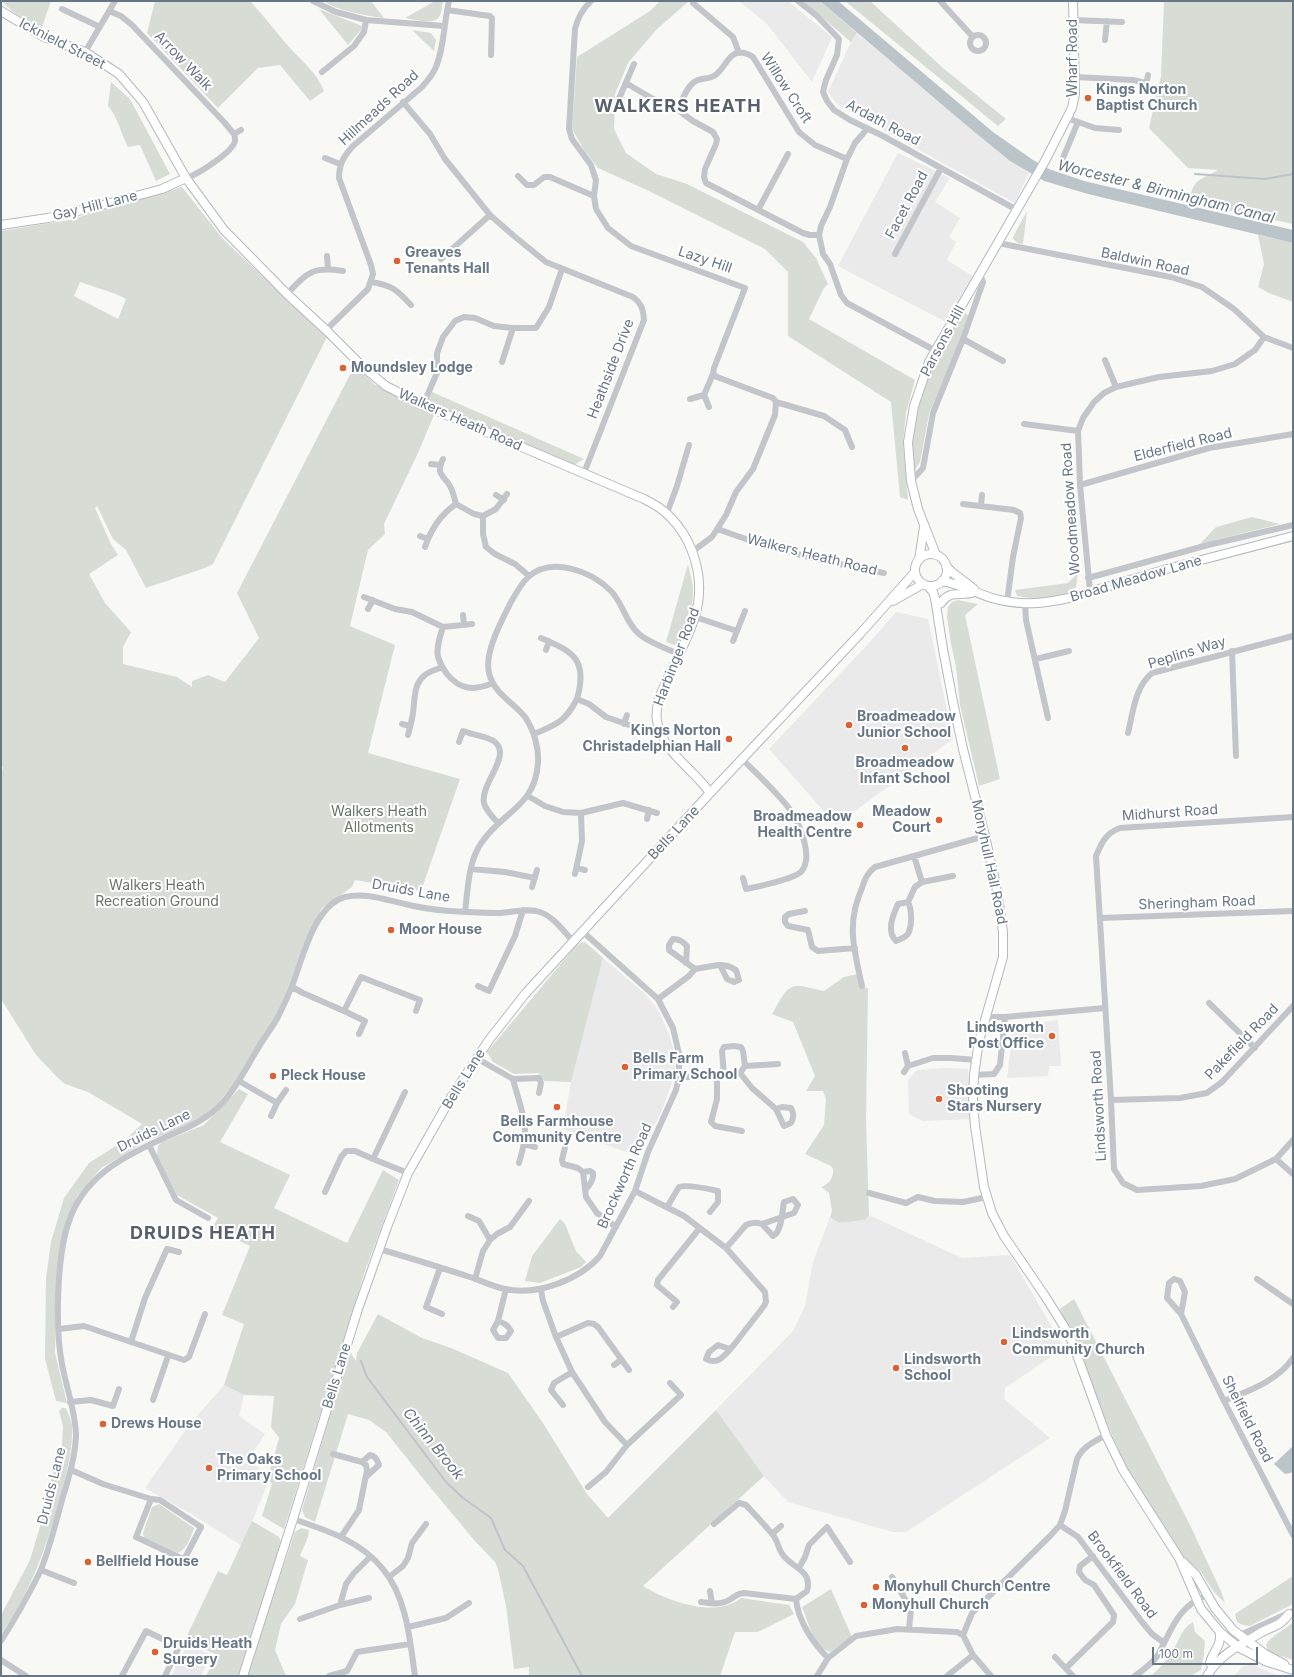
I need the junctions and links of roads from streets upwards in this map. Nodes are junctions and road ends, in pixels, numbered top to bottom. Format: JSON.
{"nodes":[{"id":1,"x":115,"y":1,"type":"edge"},
{"id":2,"x":313,"y":1,"type":"edge"},
{"id":3,"x":448,"y":1,"type":"edge"},
{"id":4,"x":591,"y":1,"type":"edge"},
{"id":5,"x":798,"y":1,"type":"edge"},
{"id":6,"x":940,"y":1,"type":"edge"},
{"id":7,"x":1073,"y":1,"type":"edge"},
{"id":8,"x":693,"y":3,"type":"dead end"},
{"id":9,"x":62,"y":8,"type":"dead end"},
{"id":10,"x":447,"y":10,"type":"junction"},
{"id":11,"x":1,"y":11,"type":"edge"},
{"id":12,"x":110,"y":11,"type":"junction"},
{"id":13,"x":366,"y":20,"type":"junction"},
{"id":14,"x":1073,"y":20,"type":"junction"},
{"id":15,"x":1107,"y":21,"type":"junction"},
{"id":16,"x":1122,"y":22,"type":"dead end"},
{"id":17,"x":444,"y":26,"type":"junction"},
{"id":18,"x":100,"y":27,"type":"junction"},
{"id":19,"x":973,"y":37,"type":"dead end"},
{"id":20,"x":1105,"y":40,"type":"dead end"},
{"id":21,"x":85,"y":52,"type":"junction"},
{"id":22,"x":739,"y":53,"type":"junction"},
{"id":23,"x":490,"y":55,"type":"dead end"},
{"id":24,"x":634,"y":64,"type":"dead end"},
{"id":25,"x":322,"y":72,"type":"dead end"},
{"id":26,"x":1148,"y":75,"type":"dead end"},
{"id":27,"x":1075,"y":77,"type":"junction"},
{"id":28,"x":626,"y":83,"type":"junction"},
{"id":29,"x":1146,"y":83,"type":"junction"},
{"id":30,"x":1145,"y":90,"type":"dead end"},
{"id":31,"x":618,"y":101,"type":"dead end"},
{"id":32,"x":403,"y":102,"type":"junction"},
{"id":33,"x":678,"y":110,"type":"junction"},
{"id":34,"x":1067,"y":118,"type":"junction"},
{"id":35,"x":1078,"y":122,"type":"junction"},
{"id":36,"x":867,"y":129,"type":"junction"},
{"id":37,"x":241,"y":130,"type":"dead end"},
{"id":38,"x":1119,"y":130,"type":"dead end"},
{"id":39,"x":234,"y":134,"type":"junction"},
{"id":40,"x":788,"y":154,"type":"dead end"},
{"id":41,"x":325,"y":158,"type":"dead end"},
{"id":42,"x":847,"y":158,"type":"junction"},
{"id":43,"x":1063,"y":158,"type":"dead end"},
{"id":44,"x":340,"y":164,"type":"junction"},
{"id":45,"x":941,"y":168,"type":"junction"},
{"id":46,"x":518,"y":176,"type":"dead end"},
{"id":47,"x":186,"y":178,"type":"junction"},
{"id":48,"x":1035,"y":178,"type":"joint"},
{"id":49,"x":594,"y":196,"type":"junction"},
{"id":50,"x":758,"y":210,"type":"junction"},
{"id":51,"x":1017,"y":210,"type":"junction"},
{"id":52,"x":490,"y":215,"type":"junction"},
{"id":53,"x":1,"y":225,"type":"edge"},
{"id":54,"x":819,"y":236,"type":"junction"},
{"id":55,"x":998,"y":243,"type":"junction"},
{"id":56,"x":895,"y":254,"type":"dead end"},
{"id":57,"x":327,"y":256,"type":"dead end"},
{"id":58,"x":441,"y":259,"type":"dead end"},
{"id":59,"x":328,"y":269,"type":"junction"},
{"id":60,"x":562,"y":269,"type":"junction"},
{"id":61,"x":343,"y":271,"type":"dead end"},
{"id":62,"x":980,"y":276,"type":"junction"},
{"id":63,"x":371,"y":282,"type":"junction"},
{"id":64,"x":287,"y":294,"type":"junction"},
{"id":65,"x":411,"y":305,"type":"dead end"},
{"id":66,"x":513,"y":328,"type":"junction"},
{"id":67,"x":326,"y":330,"type":"junction"},
{"id":68,"x":1264,"y":337,"type":"junction"},
{"id":69,"x":964,"y":340,"type":"junction"},
{"id":70,"x":1293,"y":348,"type":"edge"},
{"id":71,"x":936,"y":351,"type":"junction"},
{"id":72,"x":1106,"y":360,"type":"dead end"},
{"id":73,"x":1003,"y":361,"type":"dead end"},
{"id":74,"x":502,"y":362,"type":"dead end"},
{"id":75,"x":713,"y":374,"type":"junction"},
{"id":76,"x":1116,"y":387,"type":"junction"},
{"id":77,"x":704,"y":395,"type":"junction"},
{"id":78,"x":690,"y":399,"type":"dead end"},
{"id":79,"x":776,"y":402,"type":"junction"},
{"id":80,"x":423,"y":405,"type":"junction"},
{"id":81,"x":709,"y":408,"type":"dead end"},
{"id":82,"x":1024,"y":424,"type":"dead end"},
{"id":83,"x":1078,"y":431,"type":"junction"},
{"id":84,"x":1293,"y":434,"type":"edge"},
{"id":85,"x":689,"y":445,"type":"dead end"},
{"id":86,"x":852,"y":447,"type":"dead end"},
{"id":87,"x":443,"y":459,"type":"dead end"},
{"id":88,"x":431,"y":464,"type":"dead end"},
{"id":89,"x":440,"y":465,"type":"junction"},
{"id":90,"x":584,"y":473,"type":"junction"},
{"id":91,"x":911,"y":481,"type":"junction"},
{"id":92,"x":1080,"y":485,"type":"junction"},
{"id":93,"x":982,"y":494,"type":"dead end"},
{"id":94,"x":496,"y":495,"type":"dead end"},
{"id":95,"x":456,"y":504,"type":"junction"},
{"id":96,"x":963,"y":504,"type":"dead end"},
{"id":97,"x":981,"y":505,"type":"junction"},
{"id":98,"x":667,"y":513,"type":"junction"},
{"id":99,"x":483,"y":516,"type":"junction"},
{"id":100,"x":1293,"y":525,"type":"edge"},
{"id":101,"x":924,"y":526,"type":"junction"},
{"id":102,"x":718,"y":529,"type":"junction"},
{"id":103,"x":420,"y":536,"type":"dead end"},
{"id":104,"x":1293,"y":536,"type":"edge"},
{"id":105,"x":428,"y":539,"type":"junction"},
{"id":106,"x":426,"y":547,"type":"dead end"},
{"id":107,"x":693,"y":551,"type":"junction"},
{"id":108,"x":936,"y":555,"type":"junction"},
{"id":109,"x":919,"y":560,"type":"junction"},
{"id":110,"x":946,"y":566,"type":"junction"},
{"id":111,"x":915,"y":572,"type":"junction"},
{"id":112,"x":884,"y":573,"type":"dead end"},
{"id":113,"x":529,"y":576,"type":"junction"},
{"id":114,"x":1088,"y":578,"type":"junction"},
{"id":115,"x":942,"y":582,"type":"junction"},
{"id":116,"x":926,"y":585,"type":"junction"},
{"id":117,"x":1090,"y":591,"type":"junction"},
{"id":118,"x":976,"y":592,"type":"junction"},
{"id":119,"x":364,"y":597,"type":"dead end"},
{"id":120,"x":373,"y":600,"type":"junction"},
{"id":121,"x":1007,"y":602,"type":"junction"},
{"id":122,"x":888,"y":603,"type":"junction"},
{"id":123,"x":941,"y":603,"type":"junction"},
{"id":124,"x":1025,"y":604,"type":"junction"},
{"id":125,"x":368,"y":609,"type":"dead end"},
{"id":126,"x":745,"y":611,"type":"dead end"},
{"id":127,"x":463,"y":615,"type":"dead end"},
{"id":128,"x":695,"y":617,"type":"junction"},
{"id":129,"x":939,"y":618,"type":"junction"},
{"id":130,"x":472,"y":624,"type":"dead end"},
{"id":131,"x":464,"y":625,"type":"junction"},
{"id":132,"x":443,"y":626,"type":"junction"},
{"id":133,"x":737,"y":631,"type":"junction"},
{"id":134,"x":1293,"y":636,"type":"edge"},
{"id":135,"x":541,"y":638,"type":"dead end"},
{"id":136,"x":549,"y":641,"type":"junction"},
{"id":137,"x":733,"y":641,"type":"dead end"},
{"id":138,"x":546,"y":650,"type":"dead end"},
{"id":139,"x":1069,"y":652,"type":"dead end"},
{"id":140,"x":1232,"y":652,"type":"junction"},
{"id":141,"x":679,"y":654,"type":"junction"},
{"id":142,"x":1036,"y":659,"type":"junction"},
{"id":143,"x":442,"y":668,"type":"junction"},
{"id":144,"x":493,"y":683,"type":"junction"},
{"id":145,"x":577,"y":699,"type":"junction"},
{"id":146,"x":627,"y":715,"type":"dead end"},
{"id":147,"x":1048,"y":718,"type":"dead end"},
{"id":148,"x":402,"y":724,"type":"dead end"},
{"id":149,"x":624,"y":724,"type":"junction"},
{"id":150,"x":410,"y":726,"type":"junction"},
{"id":151,"x":632,"y":726,"type":"dead end"},
{"id":152,"x":1128,"y":733,"type":"dead end"},
{"id":153,"x":534,"y":734,"type":"junction"},
{"id":154,"x":408,"y":735,"type":"dead end"},
{"id":155,"x":459,"y":742,"type":"dead end"},
{"id":156,"x":1236,"y":756,"type":"dead end"},
{"id":157,"x":743,"y":760,"type":"junction"},
{"id":158,"x":710,"y":794,"type":"junction"},
{"id":159,"x":528,"y":796,"type":"junction"},
{"id":160,"x":649,"y":810,"type":"junction"},
{"id":161,"x":581,"y":813,"type":"junction"},
{"id":162,"x":657,"y":813,"type":"dead end"},
{"id":163,"x":1293,"y":817,"type":"edge"},
{"id":164,"x":647,"y":819,"type":"dead end"},
{"id":165,"x":498,"y":824,"type":"junction"},
{"id":166,"x":985,"y":836,"type":"junction"},
{"id":167,"x":914,"y":856,"type":"junction"},
{"id":168,"x":471,"y":869,"type":"junction"},
{"id":169,"x":537,"y":870,"type":"dead end"},
{"id":170,"x":585,"y":870,"type":"dead end"},
{"id":171,"x":953,"y":876,"type":"dead end"},
{"id":172,"x":535,"y":878,"type":"junction"},
{"id":173,"x":743,"y":878,"type":"dead end"},
{"id":174,"x":922,"y":882,"type":"junction"},
{"id":175,"x":532,"y":887,"type":"dead end"},
{"id":176,"x":908,"y":902,"type":"junction"},
{"id":177,"x":523,"y":910,"type":"junction"},
{"id":178,"x":1293,"y":910,"type":"edge"},
{"id":179,"x":806,"y":911,"type":"dead end"},
{"id":180,"x":465,"y":912,"type":"junction"},
{"id":181,"x":1101,"y":918,"type":"junction"},
{"id":182,"x":582,"y":932,"type":"junction"},
{"id":183,"x":574,"y":942,"type":"junction"},
{"id":184,"x":855,"y":948,"type":"junction"},
{"id":185,"x":686,"y":963,"type":"dead end"},
{"id":186,"x":720,"y":965,"type":"dead end"},
{"id":187,"x":695,"y":969,"type":"junction"},
{"id":188,"x":292,"y":986,"type":"junction"},
{"id":189,"x":478,"y":986,"type":"dead end"},
{"id":190,"x":862,"y":986,"type":"dead end"},
{"id":191,"x":658,"y":999,"type":"junction"},
{"id":192,"x":1210,"y":1003,"type":"dead end"},
{"id":193,"x":1293,"y":1006,"type":"edge"},
{"id":194,"x":1105,"y":1008,"type":"junction"},
{"id":195,"x":344,"y":1011,"type":"junction"},
{"id":196,"x":416,"y":1011,"type":"dead end"},
{"id":197,"x":987,"y":1017,"type":"junction"},
{"id":198,"x":1005,"y":1017,"type":"junction"},
{"id":199,"x":360,"y":1034,"type":"dead end"},
{"id":200,"x":1255,"y":1048,"type":"junction"},
{"id":201,"x":905,"y":1053,"type":"dead end"},
{"id":202,"x":476,"y":1058,"type":"junction"},
{"id":203,"x":976,"y":1060,"type":"junction"},
{"id":204,"x":778,"y":1064,"type":"dead end"},
{"id":205,"x":745,"y":1066,"type":"junction"},
{"id":206,"x":740,"y":1073,"type":"junction"},
{"id":207,"x":724,"y":1075,"type":"junction"},
{"id":208,"x":974,"y":1075,"type":"junction"},
{"id":209,"x":679,"y":1077,"type":"junction"},
{"id":210,"x":717,"y":1077,"type":"junction"},
{"id":211,"x":513,"y":1079,"type":"junction"},
{"id":212,"x":239,"y":1081,"type":"junction"},
{"id":213,"x":286,"y":1090,"type":"dead end"},
{"id":214,"x":405,"y":1092,"type":"dead end"},
{"id":215,"x":539,"y":1093,"type":"dead end"},
{"id":216,"x":1111,"y":1100,"type":"junction"},
{"id":217,"x":277,"y":1103,"type":"junction"},
{"id":218,"x":776,"y":1109,"type":"dead end"},
{"id":219,"x":271,"y":1116,"type":"dead end"},
{"id":220,"x":742,"y":1131,"type":"dead end"},
{"id":221,"x":1293,"y":1140,"type":"edge"},
{"id":222,"x":149,"y":1144,"type":"junction"},
{"id":223,"x":524,"y":1144,"type":"junction"},
{"id":224,"x":535,"y":1147,"type":"dead end"},
{"id":225,"x":565,"y":1147,"type":"dead end"},
{"id":226,"x":373,"y":1159,"type":"junction"},
{"id":227,"x":1276,"y":1159,"type":"junction"},
{"id":228,"x":519,"y":1163,"type":"dead end"},
{"id":229,"x":583,"y":1172,"type":"junction"},
{"id":230,"x":408,"y":1173,"type":"junction"},
{"id":231,"x":1293,"y":1174,"type":"edge"},
{"id":232,"x":585,"y":1190,"type":"junction"},
{"id":233,"x":635,"y":1190,"type":"junction"},
{"id":234,"x":325,"y":1192,"type":"dead end"},
{"id":235,"x":869,"y":1193,"type":"dead end"},
{"id":236,"x":987,"y":1197,"type":"junction"},
{"id":237,"x":529,"y":1202,"type":"dead end"},
{"id":238,"x":667,"y":1207,"type":"junction"},
{"id":239,"x":710,"y":1212,"type":"dead end"},
{"id":240,"x":468,"y":1216,"type":"dead end"},
{"id":241,"x":208,"y":1218,"type":"dead end"},
{"id":242,"x":762,"y":1224,"type":"junction"},
{"id":243,"x":616,"y":1227,"type":"junction"},
{"id":244,"x":700,"y":1229,"type":"junction"},
{"id":245,"x":490,"y":1240,"type":"junction"},
{"id":246,"x":726,"y":1248,"type":"junction"},
{"id":247,"x":379,"y":1249,"type":"junction"},
{"id":248,"x":179,"y":1252,"type":"dead end"},
{"id":249,"x":440,"y":1268,"type":"junction"},
{"id":250,"x":475,"y":1279,"type":"junction"},
{"id":251,"x":1257,"y":1279,"type":"dead end"},
{"id":252,"x":506,"y":1290,"type":"junction"},
{"id":253,"x":541,"y":1290,"type":"junction"},
{"id":254,"x":1293,"y":1304,"type":"edge"},
{"id":255,"x":673,"y":1307,"type":"dead end"},
{"id":256,"x":205,"y":1314,"type":"dead end"},
{"id":257,"x":442,"y":1314,"type":"dead end"},
{"id":258,"x":1181,"y":1314,"type":"junction"},
{"id":259,"x":498,"y":1321,"type":"dead end"},
{"id":260,"x":59,"y":1328,"type":"junction"},
{"id":261,"x":556,"y":1337,"type":"junction"},
{"id":262,"x":131,"y":1342,"type":"junction"},
{"id":263,"x":730,"y":1348,"type":"junction"},
{"id":264,"x":168,"y":1356,"type":"junction"},
{"id":265,"x":1293,"y":1358,"type":"edge"},
{"id":266,"x":621,"y":1360,"type":"junction"},
{"id":267,"x":614,"y":1365,"type":"dead end"},
{"id":268,"x":629,"y":1370,"type":"dead end"},
{"id":269,"x":572,"y":1372,"type":"junction"},
{"id":270,"x":670,"y":1383,"type":"dead end"},
{"id":271,"x":119,"y":1390,"type":"dead end"},
{"id":272,"x":153,"y":1400,"type":"dead end"},
{"id":273,"x":1224,"y":1401,"type":"junction"},
{"id":274,"x":70,"y":1402,"type":"junction"},
{"id":275,"x":563,"y":1405,"type":"dead end"},
{"id":276,"x":1106,"y":1435,"type":"junction"},
{"id":277,"x":627,"y":1445,"type":"junction"},
{"id":278,"x":333,"y":1454,"type":"dead end"},
{"id":279,"x":362,"y":1462,"type":"junction"},
{"id":280,"x":71,"y":1470,"type":"junction"},
{"id":281,"x":366,"y":1477,"type":"junction"},
{"id":282,"x":588,"y":1487,"type":"dead end"},
{"id":283,"x":151,"y":1499,"type":"junction"},
{"id":284,"x":293,"y":1519,"type":"junction"},
{"id":285,"x":426,"y":1524,"type":"dead end"},
{"id":286,"x":714,"y":1524,"type":"dead end"},
{"id":287,"x":1060,"y":1524,"type":"junction"},
{"id":288,"x":781,"y":1526,"type":"dead end"},
{"id":289,"x":772,"y":1534,"type":"junction"},
{"id":290,"x":1293,"y":1535,"type":"edge"},
{"id":291,"x":341,"y":1537,"type":"junction"},
{"id":292,"x":1093,"y":1556,"type":"junction"},
{"id":293,"x":370,"y":1557,"type":"junction"},
{"id":294,"x":1179,"y":1558,"type":"junction"},
{"id":295,"x":850,"y":1562,"type":"dead end"},
{"id":296,"x":798,"y":1568,"type":"junction"},
{"id":297,"x":41,"y":1570,"type":"junction"},
{"id":298,"x":389,"y":1577,"type":"junction"},
{"id":299,"x":892,"y":1577,"type":"dead end"},
{"id":300,"x":74,"y":1583,"type":"dead end"},
{"id":301,"x":710,"y":1591,"type":"dead end"},
{"id":302,"x":1207,"y":1595,"type":"junction"},
{"id":303,"x":369,"y":1598,"type":"dead end"},
{"id":304,"x":796,"y":1599,"type":"junction"},
{"id":305,"x":1196,"y":1600,"type":"junction"},
{"id":306,"x":702,"y":1602,"type":"dead end"},
{"id":307,"x":469,"y":1603,"type":"dead end"},
{"id":308,"x":712,"y":1603,"type":"junction"},
{"id":309,"x":340,"y":1605,"type":"junction"},
{"id":310,"x":1291,"y":1613,"type":"edge"},
{"id":311,"x":300,"y":1619,"type":"dead end"},
{"id":312,"x":408,"y":1628,"type":"junction"},
{"id":313,"x":909,"y":1630,"type":"junction"},
{"id":314,"x":1220,"y":1632,"type":"junction"},
{"id":315,"x":1240,"y":1635,"type":"junction"},
{"id":316,"x":963,"y":1636,"type":"junction"},
{"id":317,"x":1,"y":1641,"type":"edge"},
{"id":318,"x":1163,"y":1642,"type":"junction"},
{"id":319,"x":1240,"y":1643,"type":"junction"},
{"id":320,"x":410,"y":1644,"type":"junction"},
{"id":321,"x":973,"y":1655,"type":"junction"},
{"id":322,"x":828,"y":1658,"type":"junction"},
{"id":323,"x":1055,"y":1658,"type":"dead end"},
{"id":324,"x":1,"y":1660,"type":"edge"},
{"id":325,"x":1210,"y":1663,"type":"junction"},
{"id":326,"x":1066,"y":1668,"type":"junction"},
{"id":327,"x":26,"y":1676,"type":"edge"},
{"id":328,"x":122,"y":1676,"type":"edge"},
{"id":329,"x":165,"y":1676,"type":"edge"},
{"id":330,"x":243,"y":1676,"type":"edge"},
{"id":331,"x":329,"y":1676,"type":"edge"},
{"id":332,"x":415,"y":1676,"type":"edge"},
{"id":333,"x":817,"y":1676,"type":"edge"},
{"id":334,"x":947,"y":1676,"type":"edge"},
{"id":335,"x":991,"y":1676,"type":"edge"},
{"id":336,"x":1073,"y":1676,"type":"edge"},
{"id":337,"x":1135,"y":1676,"type":"edge"},
{"id":338,"x":1207,"y":1676,"type":"edge"}],
"edges":[{"from":1,"to":12,"type":"street"},
{"from":2,"to":13,"type":"street"},
{"from":3,"to":10,"type":"street","name":"Hillmeads Road"},
{"from":4,"to":49,"type":"street"},
{"from":5,"to":36,"type":"street","name":"Ardath Road"},
{"from":6,"to":19,"type":"street"},
{"from":7,"to":14,"type":"street","name":"Wharf Road"},
{"from":8,"to":22,"type":"street"},
{"from":9,"to":18,"type":"street"},
{"from":10,"to":17,"type":"street","name":"Hillmeads Road"},
{"from":10,"to":23,"type":"street"},
{"from":11,"to":21,"type":"street","name":"Icknield Street"},
{"from":12,"to":18,"type":"street"},
{"from":12,"to":39,"type":"street","name":"Arrow Walk"},
{"from":13,"to":17,"type":"street"},
{"from":13,"to":25,"type":"street"},
{"from":14,"to":15,"type":"street"},
{"from":14,"to":27,"type":"street","name":"Wharf Road"},
{"from":15,"to":16,"type":"street"},
{"from":15,"to":20,"type":"street"},
{"from":17,"to":32,"type":"street","name":"Hillmeads Road"},
{"from":18,"to":21,"type":"street"},
{"from":21,"to":47,"type":"street","name":"Icknield Street"},
{"from":22,"to":33,"type":"street","name":"Willow Croft"},
{"from":22,"to":42,"type":"street","name":"Willow Croft"},
{"from":24,"to":28,"type":"street"},
{"from":26,"to":29,"type":"street"},
{"from":27,"to":29,"type":"street"},
{"from":27,"to":34,"type":"street","name":"Wharf Road"},
{"from":28,"to":31,"type":"street"},
{"from":28,"to":33,"type":"street"},
{"from":29,"to":30,"type":"street"},
{"from":32,"to":44,"type":"street","name":"Hillmeads Road"},
{"from":32,"to":52,"type":"street","name":"Heathside Drive"},
{"from":33,"to":50,"type":"street"},
{"from":34,"to":35,"type":"street"},
{"from":34,"to":48,"type":"street","name":"Wharf Road"},
{"from":35,"to":38,"type":"street"},
{"from":35,"to":43,"type":"street"},
{"from":36,"to":42,"type":"street"},
{"from":36,"to":45,"type":"street","name":"Ardath Road"},
{"from":37,"to":39,"type":"street"},
{"from":39,"to":47,"type":"street"},
{"from":40,"to":50,"type":"street"},
{"from":41,"to":44,"type":"street"},
{"from":42,"to":54,"type":"street"},
{"from":44,"to":63,"type":"street","name":"Hillmeads Road"},
{"from":45,"to":51,"type":"street","name":"Ardath Road"},
{"from":45,"to":56,"type":"street","name":"Facet Road"},
{"from":46,"to":49,"type":"street"},
{"from":47,"to":53,"type":"street","name":"Gay Hill Lane"},
{"from":47,"to":64,"type":"street","name":"Walkers Heath Road"},
{"from":48,"to":51,"type":"street","name":"Parsons Hill"},
{"from":49,"to":75,"type":"street","name":"Lazy Hill"},
{"from":50,"to":54,"type":"street"},
{"from":51,"to":55,"type":"street","name":"Parsons Hill"},
{"from":52,"to":58,"type":"street"},
{"from":52,"to":60,"type":"street","name":"Heathside Drive"},
{"from":54,"to":71,"type":"street"},
{"from":55,"to":62,"type":"street","name":"Parsons Hill"},
{"from":55,"to":68,"type":"street","name":"Baldwin Road"},
{"from":57,"to":59,"type":"street"},
{"from":59,"to":61,"type":"street"},
{"from":59,"to":64,"type":"street"},
{"from":60,"to":66,"type":"street"},
{"from":60,"to":90,"type":"street","name":"Heathside Drive"},
{"from":62,"to":69,"type":"street","name":"Parsons Hill"},
{"from":62,"to":71,"type":"street","name":"Parsons Hill"},
{"from":63,"to":65,"type":"street"},
{"from":63,"to":67,"type":"street"},
{"from":64,"to":67,"type":"street","name":"Walkers Heath Road"},
{"from":66,"to":74,"type":"street"},
{"from":66,"to":80,"type":"street"},
{"from":67,"to":80,"type":"street","name":"Walkers Heath Road"},
{"from":68,"to":70,"type":"street","name":"Baldwin Road"},
{"from":68,"to":76,"type":"street","name":"Woodmeadow Road"},
{"from":69,"to":73,"type":"street"},
{"from":69,"to":91,"type":"street","name":"Parsons Hill"},
{"from":71,"to":91,"type":"street","name":"Parsons Hill"},
{"from":72,"to":76,"type":"street"},
{"from":75,"to":77,"type":"street","name":"Lazy Hill"},
{"from":75,"to":79,"type":"street"},
{"from":76,"to":83,"type":"street","name":"Woodmeadow Road"},
{"from":77,"to":78,"type":"street"},
{"from":77,"to":81,"type":"street"},
{"from":79,"to":86,"type":"street"},
{"from":79,"to":102,"type":"street"},
{"from":80,"to":90,"type":"street","name":"Walkers Heath Road"},
{"from":82,"to":83,"type":"street"},
{"from":83,"to":92,"type":"street","name":"Woodmeadow Road"},
{"from":84,"to":92,"type":"street","name":"Elderfield Road"},
{"from":85,"to":98,"type":"street"},
{"from":87,"to":89,"type":"street"},
{"from":88,"to":89,"type":"street"},
{"from":89,"to":95,"type":"street"},
{"from":90,"to":98,"type":"street","name":"Walkers Heath Road"},
{"from":91,"to":101,"type":"street","name":"Parsons Hill"},
{"from":92,"to":114,"type":"street","name":"Woodmeadow Road"},
{"from":93,"to":97,"type":"street"},
{"from":94,"to":99,"type":"street"},
{"from":95,"to":99,"type":"street"},
{"from":95,"to":105,"type":"street"},
{"from":96,"to":97,"type":"street"},
{"from":97,"to":121,"type":"street"},
{"from":98,"to":107,"type":"street","name":"Walkers Heath Road"},
{"from":99,"to":113,"type":"street"},
{"from":100,"to":114,"type":"street","name":"Broad Meadow Lane"},
{"from":101,"to":108,"type":"street","name":"Parsons Hill"},
{"from":101,"to":109,"type":"street","name":"Parsons Hill"},
{"from":102,"to":107,"type":"street"},
{"from":102,"to":112,"type":"street","name":"Walkers Heath Road"},
{"from":103,"to":105,"type":"street"},
{"from":104,"to":117,"type":"street","name":"Broad Meadow Lane"},
{"from":105,"to":106,"type":"street"},
{"from":107,"to":128,"type":"street","name":"Harbinger Road"},
{"from":108,"to":109,"type":"street"},
{"from":108,"to":110,"type":"street"},
{"from":109,"to":111,"type":"street"},
{"from":110,"to":115,"type":"street"},
{"from":110,"to":118,"type":"street","name":"Broad Meadow Lane"},
{"from":111,"to":116,"type":"street"},
{"from":111,"to":122,"type":"street","name":"Bells Lane"},
{"from":113,"to":141,"type":"street"},
{"from":113,"to":144,"type":"street"},
{"from":114,"to":117,"type":"street","name":"Woodmeadow Road"},
{"from":115,"to":116,"type":"street"},
{"from":115,"to":118,"type":"street","name":"Broad Meadow Lane"},
{"from":115,"to":123,"type":"street","name":"Monyhull Hall Road"},
{"from":116,"to":122,"type":"street","name":"Bells Lane"},
{"from":116,"to":129,"type":"street","name":"Monyhull Hall Road"},
{"from":117,"to":124,"type":"street","name":"Broad Meadow Lane"},
{"from":118,"to":121,"type":"street","name":"Broad Meadow Lane"},
{"from":118,"to":123,"type":"street","name":"Broad Meadow Lane"},
{"from":119,"to":120,"type":"street"},
{"from":120,"to":125,"type":"street"},
{"from":120,"to":132,"type":"street"},
{"from":121,"to":124,"type":"street","name":"Broad Meadow Lane"},
{"from":122,"to":157,"type":"street","name":"Bells Lane"},
{"from":123,"to":129,"type":"street","name":"Monyhull Hall Road"},
{"from":124,"to":142,"type":"street"},
{"from":126,"to":133,"type":"street"},
{"from":127,"to":131,"type":"street"},
{"from":128,"to":133,"type":"street"},
{"from":128,"to":141,"type":"street","name":"Harbinger Road"},
{"from":129,"to":166,"type":"street","name":"Monyhull Hall Road"},
{"from":130,"to":131,"type":"street"},
{"from":131,"to":132,"type":"street"},
{"from":132,"to":143,"type":"street"},
{"from":133,"to":137,"type":"street"},
{"from":134,"to":140,"type":"street","name":"Peplins Way"},
{"from":135,"to":136,"type":"street"},
{"from":136,"to":138,"type":"street"},
{"from":136,"to":145,"type":"street"},
{"from":139,"to":142,"type":"street"},
{"from":140,"to":152,"type":"street","name":"Peplins Way"},
{"from":140,"to":156,"type":"street"},
{"from":141,"to":158,"type":"street","name":"Harbinger Road"},
{"from":142,"to":147,"type":"street"},
{"from":143,"to":144,"type":"street"},
{"from":143,"to":150,"type":"street"},
{"from":144,"to":153,"type":"street"},
{"from":145,"to":149,"type":"street"},
{"from":145,"to":153,"type":"street"},
{"from":146,"to":149,"type":"street"},
{"from":148,"to":150,"type":"street"},
{"from":149,"to":151,"type":"street"},
{"from":150,"to":154,"type":"street"},
{"from":153,"to":159,"type":"street"},
{"from":155,"to":165,"type":"street"},
{"from":157,"to":158,"type":"street","name":"Bells Lane"},
{"from":157,"to":173,"type":"street"},
{"from":158,"to":182,"type":"street","name":"Bells Lane"},
{"from":159,"to":161,"type":"street"},
{"from":159,"to":165,"type":"street"},
{"from":160,"to":161,"type":"street"},
{"from":160,"to":162,"type":"street"},
{"from":160,"to":164,"type":"street"},
{"from":161,"to":170,"type":"street"},
{"from":163,"to":181,"type":"street","name":"Midhurst Road"},
{"from":165,"to":168,"type":"street"},
{"from":166,"to":167,"type":"street"},
{"from":166,"to":197,"type":"street","name":"Monyhull Hall Road"},
{"from":167,"to":174,"type":"street"},
{"from":167,"to":184,"type":"street"},
{"from":168,"to":172,"type":"street"},
{"from":168,"to":180,"type":"street"},
{"from":169,"to":172,"type":"street"},
{"from":171,"to":174,"type":"street"},
{"from":172,"to":175,"type":"street"},
{"from":174,"to":176,"type":"street"},
{"from":176,"to":176,"type":"street"},
{"from":177,"to":180,"type":"street","name":"Druids Lane"},
{"from":177,"to":183,"type":"street","name":"Druids Lane"},
{"from":177,"to":189,"type":"street"},
{"from":178,"to":181,"type":"street","name":"Sheringham Road"},
{"from":179,"to":184,"type":"street"},
{"from":180,"to":188,"type":"street","name":"Druids Lane"},
{"from":181,"to":194,"type":"street","name":"Midhurst Road"},
{"from":182,"to":183,"type":"street","name":"Bells Lane"},
{"from":182,"to":191,"type":"street","name":"Brockworth Road"},
{"from":183,"to":202,"type":"street","name":"Bells Lane"},
{"from":184,"to":190,"type":"street"},
{"from":185,"to":187,"type":"street"},
{"from":186,"to":187,"type":"street"},
{"from":187,"to":191,"type":"street"},
{"from":188,"to":195,"type":"street"},
{"from":188,"to":212,"type":"street","name":"Druids Lane"},
{"from":191,"to":209,"type":"street","name":"Brockworth Road"},
{"from":192,"to":200,"type":"street"},
{"from":193,"to":200,"type":"street","name":"Pakefield Road"},
{"from":194,"to":198,"type":"street"},
{"from":194,"to":216,"type":"street","name":"Lindsworth Road"},
{"from":195,"to":196,"type":"street"},
{"from":195,"to":199,"type":"street"},
{"from":197,"to":198,"type":"street"},
{"from":197,"to":203,"type":"street","name":"Monyhull Hall Road"},
{"from":198,"to":208,"type":"street"},
{"from":200,"to":216,"type":"street","name":"Pakefield Road"},
{"from":201,"to":203,"type":"street"},
{"from":202,"to":211,"type":"street"},
{"from":202,"to":230,"type":"street","name":"Bells Lane"},
{"from":203,"to":208,"type":"street","name":"Monyhull Hall Road"},
{"from":204,"to":205,"type":"street"},
{"from":205,"to":206,"type":"street"},
{"from":205,"to":207,"type":"street"},
{"from":206,"to":207,"type":"street"},
{"from":206,"to":218,"type":"street"},
{"from":207,"to":210,"type":"street"},
{"from":208,"to":236,"type":"street","name":"Monyhull Hall Road"},
{"from":209,"to":210,"type":"street"},
{"from":209,"to":233,"type":"street","name":"Brockworth Road"},
{"from":210,"to":220,"type":"street"},
{"from":211,"to":215,"type":"street"},
{"from":211,"to":223,"type":"street"},
{"from":212,"to":217,"type":"street"},
{"from":212,"to":222,"type":"street","name":"Druids Lane"},
{"from":213,"to":217,"type":"street"},
{"from":214,"to":226,"type":"street"},
{"from":216,"to":227,"type":"street","name":"Lindsworth Road"},
{"from":217,"to":219,"type":"street"},
{"from":221,"to":227,"type":"street","name":"Lindsworth Road"},
{"from":222,"to":241,"type":"street"},
{"from":222,"to":260,"type":"street","name":"Druids Lane"},
{"from":223,"to":224,"type":"street"},
{"from":223,"to":228,"type":"street"},
{"from":225,"to":229,"type":"street"},
{"from":226,"to":230,"type":"street"},
{"from":226,"to":234,"type":"street"},
{"from":227,"to":231,"type":"street"},
{"from":229,"to":232,"type":"street"},
{"from":229,"to":232,"type":"street"},
{"from":230,"to":247,"type":"street","name":"Bells Lane"},
{"from":232,"to":243,"type":"street"},
{"from":233,"to":238,"type":"street"},
{"from":233,"to":243,"type":"street","name":"Brockworth Road"},
{"from":235,"to":236,"type":"street"},
{"from":236,"to":276,"type":"street","name":"Monyhull Hall Road"},
{"from":237,"to":245,"type":"street"},
{"from":238,"to":239,"type":"street"},
{"from":238,"to":244,"type":"street"},
{"from":240,"to":245,"type":"street"},
{"from":242,"to":242,"type":"street"},
{"from":242,"to":246,"type":"street"},
{"from":243,"to":253,"type":"street","name":"Brockworth Road"},
{"from":244,"to":246,"type":"street"},
{"from":244,"to":255,"type":"street"},
{"from":245,"to":250,"type":"street"},
{"from":246,"to":263,"type":"street"},
{"from":247,"to":249,"type":"street","name":"Brockworth Road"},
{"from":247,"to":284,"type":"street","name":"Bells Lane"},
{"from":248,"to":262,"type":"street"},
{"from":249,"to":250,"type":"street","name":"Brockworth Road"},
{"from":249,"to":257,"type":"street"},
{"from":250,"to":252,"type":"street","name":"Brockworth Road"},
{"from":251,"to":254,"type":"street"},
{"from":252,"to":253,"type":"street","name":"Brockworth Road"},
{"from":252,"to":259,"type":"street"},
{"from":253,"to":261,"type":"street"},
{"from":256,"to":264,"type":"street"},
{"from":258,"to":258,"type":"street","name":"Shelfield Road"},
{"from":258,"to":273,"type":"street","name":"Shelfield Road"},
{"from":260,"to":262,"type":"street"},
{"from":260,"to":274,"type":"street","name":"Druids Lane"},
{"from":261,"to":266,"type":"street"},
{"from":261,"to":269,"type":"street"},
{"from":262,"to":264,"type":"street"},
{"from":263,"to":263,"type":"street"},
{"from":264,"to":272,"type":"street"},
{"from":265,"to":273,"type":"street"},
{"from":266,"to":267,"type":"street"},
{"from":266,"to":268,"type":"street"},
{"from":269,"to":275,"type":"street"},
{"from":269,"to":277,"type":"street"},
{"from":270,"to":277,"type":"street"},
{"from":271,"to":274,"type":"street"},
{"from":273,"to":290,"type":"street","name":"Shelfield Road"},
{"from":274,"to":280,"type":"street","name":"Druids Lane"},
{"from":276,"to":287,"type":"street"},
{"from":276,"to":294,"type":"street","name":"Monyhull Hall Road"},
{"from":277,"to":282,"type":"street"},
{"from":278,"to":279,"type":"street"},
{"from":279,"to":281,"type":"street"},
{"from":279,"to":281,"type":"street"},
{"from":280,"to":283,"type":"street"},
{"from":280,"to":297,"type":"street","name":"Druids Lane"},
{"from":281,"to":291,"type":"street"},
{"from":283,"to":283,"type":"street"},
{"from":284,"to":291,"type":"street"},
{"from":284,"to":330,"type":"street","name":"Bells Lane"},
{"from":285,"to":298,"type":"street"},
{"from":286,"to":289,"type":"street"},
{"from":287,"to":292,"type":"street","name":"Brookfield Road"},
{"from":287,"to":316,"type":"street"},
{"from":288,"to":289,"type":"street"},
{"from":289,"to":296,"type":"street"},
{"from":291,"to":293,"type":"street"},
{"from":292,"to":318,"type":"street","name":"Brookfield Road"},
{"from":292,"to":326,"type":"street"},
{"from":293,"to":298,"type":"street"},
{"from":293,"to":309,"type":"street"},
{"from":294,"to":302,"type":"street","name":"Monyhull Hall Road"},
{"from":294,"to":305,"type":"street","name":"Monyhull Hall Road"},
{"from":295,"to":296,"type":"street"},
{"from":296,"to":304,"type":"street"},
{"from":297,"to":300,"type":"street"},
{"from":297,"to":317,"type":"street","name":"Druids Lane"},
{"from":298,"to":312,"type":"street"},
{"from":299,"to":313,"type":"street"},
{"from":301,"to":308,"type":"street"},
{"from":302,"to":305,"type":"street"},
{"from":302,"to":315,"type":"street","name":"Monyhull Hall Road"},
{"from":303,"to":309,"type":"street"},
{"from":304,"to":308,"type":"street"},
{"from":304,"to":322,"type":"street"},
{"from":305,"to":314,"type":"street","name":"Monyhull Hall Road"},
{"from":305,"to":318,"type":"street"},
{"from":306,"to":308,"type":"street"},
{"from":307,"to":312,"type":"street"},
{"from":309,"to":311,"type":"street"},
{"from":310,"to":315,"type":"street"},
{"from":310,"to":319,"type":"street"},
{"from":312,"to":320,"type":"street"},
{"from":313,"to":316,"type":"street"},
{"from":313,"to":322,"type":"street"},
{"from":314,"to":319,"type":"street","name":"Monyhull Hall Road"},
{"from":314,"to":325,"type":"street"},
{"from":315,"to":319,"type":"street","name":"Monyhull Hall Road"},
{"from":316,"to":321,"type":"street"},
{"from":318,"to":337,"type":"street"},
{"from":319,"to":319,"type":"street"},
{"from":319,"to":325,"type":"street"},
{"from":319,"to":338,"type":"street"},
{"from":320,"to":331,"type":"street"},
{"from":320,"to":332,"type":"street"},
{"from":321,"to":334,"type":"street"},
{"from":321,"to":335,"type":"street"},
{"from":322,"to":333,"type":"street"},
{"from":323,"to":326,"type":"street"},
{"from":324,"to":327,"type":"street"},
{"from":325,"to":338,"type":"street"},
{"from":326,"to":336,"type":"street"},
{"from":328,"to":329,"type":"street"}]}
